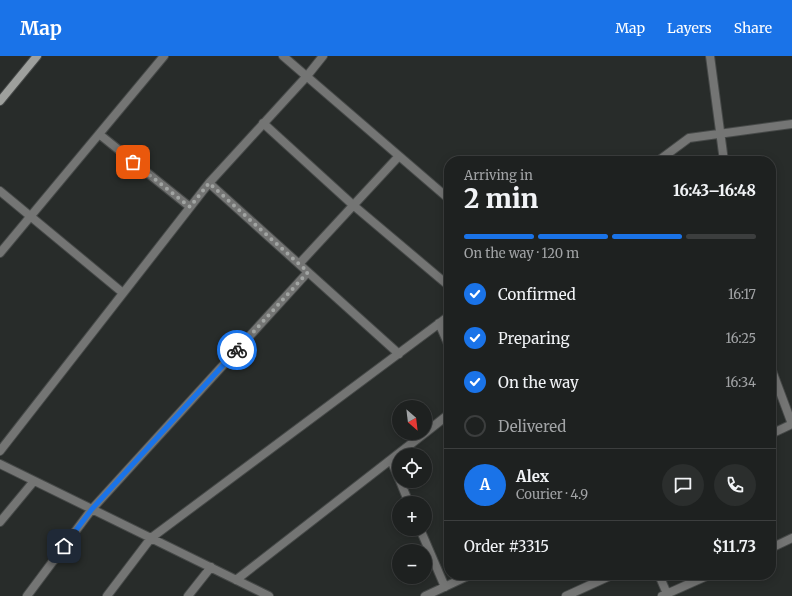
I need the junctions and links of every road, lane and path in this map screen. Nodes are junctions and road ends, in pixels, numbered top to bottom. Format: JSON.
{"nodes":[{"id":1,"x":37,"y":56,"type":"edge"},
{"id":2,"x":164,"y":56,"type":"edge"},
{"id":3,"x":283,"y":56,"type":"edge"},
{"id":4,"x":323,"y":56,"type":"edge"},
{"id":5,"x":710,"y":56,"type":"edge"},
{"id":6,"x":307,"y":76,"type":"junction"},
{"id":7,"x":0,"y":101,"type":"edge"},
{"id":8,"x":263,"y":124,"type":"junction"},
{"id":9,"x":792,"y":124,"type":"edge"},
{"id":10,"x":99,"y":134,"type":"junction"},
{"id":11,"x":720,"y":134,"type":"junction"},
{"id":12,"x":399,"y":156,"type":"junction"},
{"id":13,"x":665,"y":156,"type":"edge"},
{"id":14,"x":723,"y":156,"type":"edge"},
{"id":15,"x":209,"y":183,"type":"junction"},
{"id":16,"x":0,"y":191,"type":"edge"},
{"id":17,"x":444,"y":195,"type":"edge"},
{"id":18,"x":353,"y":205,"type":"junction"},
{"id":19,"x":190,"y":207,"type":"junction"},
{"id":20,"x":31,"y":216,"type":"junction"},
{"id":21,"x":0,"y":253,"type":"edge"},
{"id":22,"x":299,"y":264,"type":"junction"},
{"id":23,"x":308,"y":272,"type":"junction"},
{"id":24,"x":444,"y":282,"type":"edge"},
{"id":25,"x":123,"y":293,"type":"junction"},
{"id":26,"x":444,"y":320,"type":"edge"},
{"id":27,"x":439,"y":323,"type":"junction"},
{"id":28,"x":444,"y":334,"type":"edge"},
{"id":29,"x":398,"y":354,"type":"junction"},
{"id":30,"x":776,"y":380,"type":"edge"},
{"id":31,"x":790,"y":413,"type":"edge"},
{"id":32,"x":444,"y":418,"type":"edge"},
{"id":33,"x":792,"y":424,"type":"edge"},
{"id":34,"x":432,"y":427,"type":"edge"},
{"id":35,"x":776,"y":432,"type":"edge"},
{"id":36,"x":416,"y":440,"type":"edge"},
{"id":37,"x":0,"y":451,"type":"edge"},
{"id":38,"x":391,"y":460,"type":"joint"},
{"id":39,"x":0,"y":464,"type":"edge"},
{"id":40,"x":34,"y":481,"type":"junction"},
{"id":41,"x":92,"y":509,"type":"junction"},
{"id":42,"x":0,"y":522,"type":"edge"},
{"id":43,"x":423,"y":536,"type":"edge"},
{"id":44,"x":151,"y":538,"type":"junction"},
{"id":45,"x":792,"y":538,"type":"edge"},
{"id":46,"x":776,"y":546,"type":"edge"},
{"id":47,"x":211,"y":567,"type":"junction"},
{"id":48,"x":236,"y":580,"type":"junction"},
{"id":49,"x":460,"y":580,"type":"edge"},
{"id":50,"x":601,"y":580,"type":"edge"},
{"id":51,"x":661,"y":580,"type":"edge"},
{"id":52,"x":698,"y":580,"type":"edge"},
{"id":53,"x":445,"y":587,"type":"junction"},
{"id":54,"x":666,"y":595,"type":"edge"},
{"id":55,"x":27,"y":596,"type":"edge"},
{"id":56,"x":107,"y":596,"type":"edge"},
{"id":57,"x":188,"y":596,"type":"edge"},
{"id":58,"x":269,"y":596,"type":"edge"},
{"id":59,"x":425,"y":596,"type":"edge"},
{"id":60,"x":566,"y":596,"type":"edge"}],
"edges":[{"from":1,"to":7,"type":"street"},
{"from":2,"to":10,"type":"street"},
{"from":3,"to":6,"type":"street"},
{"from":4,"to":6,"type":"street"},
{"from":5,"to":11,"type":"street"},
{"from":6,"to":8,"type":"street"},
{"from":6,"to":12,"type":"street"},
{"from":8,"to":15,"type":"street"},
{"from":8,"to":18,"type":"street"},
{"from":9,"to":11,"type":"street"},
{"from":10,"to":19,"type":"street"},
{"from":10,"to":20,"type":"street"},
{"from":11,"to":13,"type":"street"},
{"from":11,"to":14,"type":"street"},
{"from":12,"to":17,"type":"street"},
{"from":12,"to":18,"type":"street"},
{"from":15,"to":19,"type":"street"},
{"from":15,"to":22,"type":"street"},
{"from":16,"to":20,"type":"street"},
{"from":18,"to":22,"type":"street"},
{"from":18,"to":24,"type":"street"},
{"from":19,"to":25,"type":"street"},
{"from":20,"to":21,"type":"street"},
{"from":20,"to":25,"type":"street"},
{"from":22,"to":23,"type":"street"},
{"from":23,"to":29,"type":"street"},
{"from":23,"to":41,"type":"street"},
{"from":25,"to":37,"type":"street"},
{"from":26,"to":27,"type":"street"},
{"from":27,"to":28,"type":"street"},
{"from":27,"to":29,"type":"street"},
{"from":29,"to":44,"type":"street"},
{"from":30,"to":31,"type":"street"},
{"from":31,"to":33,"type":"street"},
{"from":32,"to":34,"type":"street"},
{"from":33,"to":35,"type":"street"},
{"from":36,"to":38,"type":"street"},
{"from":38,"to":48,"type":"street"},
{"from":39,"to":40,"type":"street"},
{"from":40,"to":41,"type":"street"},
{"from":40,"to":42,"type":"street"},
{"from":41,"to":44,"type":"street"},
{"from":41,"to":55,"type":"street"},
{"from":43,"to":53,"type":"street"},
{"from":44,"to":47,"type":"street"},
{"from":44,"to":56,"type":"street"},
{"from":45,"to":46,"type":"street"},
{"from":47,"to":48,"type":"street"},
{"from":47,"to":57,"type":"street"},
{"from":48,"to":58,"type":"street"},
{"from":49,"to":53,"type":"street"},
{"from":50,"to":60,"type":"street"},
{"from":51,"to":54,"type":"street"},
{"from":52,"to":54,"type":"street"},
{"from":53,"to":59,"type":"street"}]}
